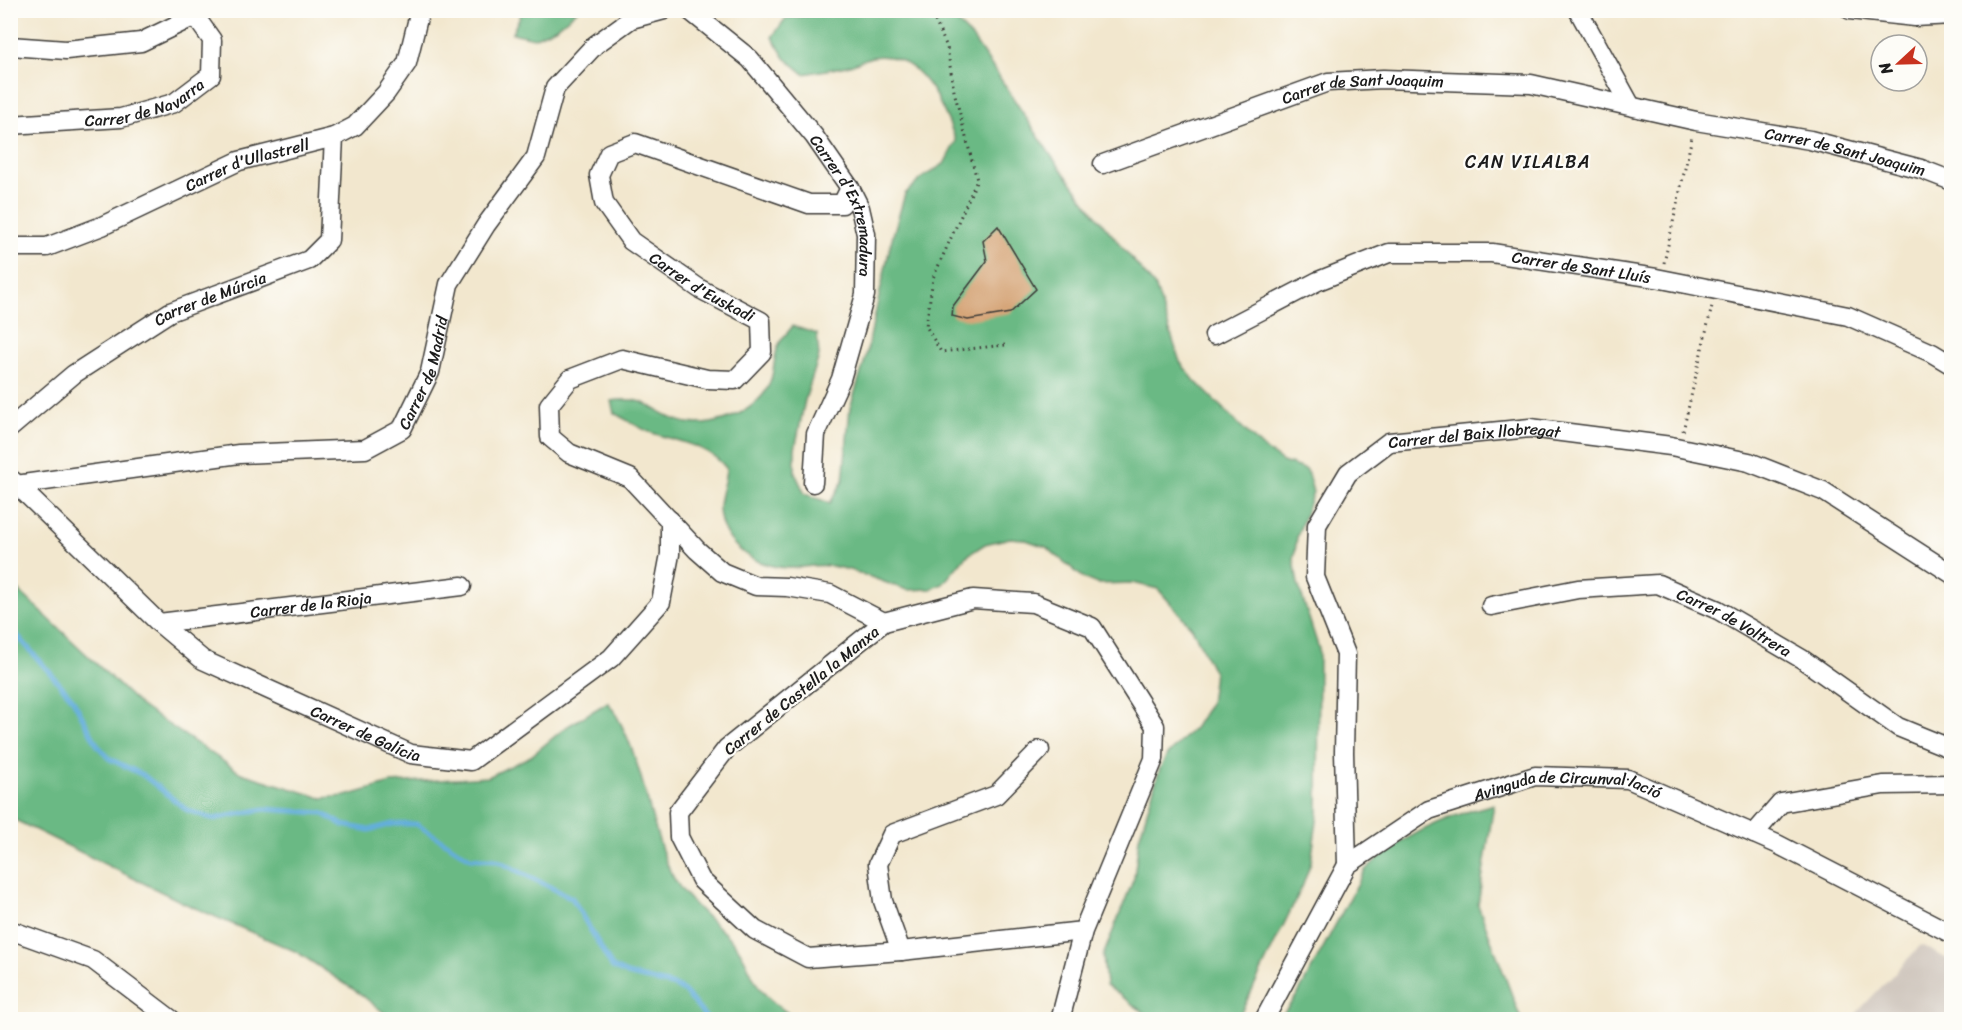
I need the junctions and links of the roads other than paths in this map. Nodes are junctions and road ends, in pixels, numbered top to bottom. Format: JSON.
{"nodes":[{"id":1,"x":420,"y":10,"type":"edge"},
{"id":2,"x":664,"y":10,"type":"edge"},
{"id":3,"x":689,"y":10,"type":"edge"},
{"id":4,"x":1578,"y":10,"type":"edge"},
{"id":5,"x":1850,"y":10,"type":"edge"},
{"id":6,"x":197,"y":13,"type":"edge"},
{"id":7,"x":1912,"y":14,"type":"edge"},
{"id":8,"x":1952,"y":15,"type":"edge"},
{"id":9,"x":10,"y":46,"type":"edge"},
{"id":10,"x":1631,"y":106,"type":"junction"},
{"id":11,"x":10,"y":125,"type":"edge"},
{"id":12,"x":334,"y":137,"type":"junction"},
{"id":13,"x":1103,"y":164,"type":"dead end"},
{"id":14,"x":1952,"y":181,"type":"edge"},
{"id":15,"x":850,"y":188,"type":"junction"},
{"id":16,"x":10,"y":247,"type":"edge"},
{"id":17,"x":1214,"y":335,"type":"dead end"},
{"id":18,"x":1952,"y":365,"type":"edge"},
{"id":19,"x":10,"y":428,"type":"edge"},
{"id":20,"x":13,"y":482,"type":"edge"},
{"id":21,"x":813,"y":483,"type":"dead end"},
{"id":22,"x":670,"y":520,"type":"junction"},
{"id":23,"x":1952,"y":574,"type":"edge"},
{"id":24,"x":462,"y":586,"type":"dead end"},
{"id":25,"x":1491,"y":606,"type":"dead end"},
{"id":26,"x":884,"y":622,"type":"junction"},
{"id":27,"x":159,"y":623,"type":"junction"},
{"id":28,"x":1952,"y":749,"type":"edge"},
{"id":29,"x":1040,"y":750,"type":"dead end"},
{"id":30,"x":1952,"y":784,"type":"edge"},
{"id":31,"x":1754,"y":834,"type":"junction"},
{"id":32,"x":1347,"y":865,"type":"junction"},
{"id":33,"x":10,"y":930,"type":"edge"},
{"id":34,"x":1083,"y":931,"type":"junction"},
{"id":35,"x":1952,"y":934,"type":"edge"},
{"id":36,"x":900,"y":951,"type":"junction"},
{"id":37,"x":172,"y":1020,"type":"edge"},
{"id":38,"x":1060,"y":1020,"type":"edge"},
{"id":39,"x":1264,"y":1020,"type":"edge"}],
"edges":[{"from":1,"to":12,"type":"street","name":"Carrer d'Ullastrell"},
{"from":2,"to":20,"type":"street","name":"Carrer de Madrid"},
{"from":3,"to":15,"type":"street","name":"Carrer d'Extremadura"},
{"from":4,"to":10,"type":"street"},
{"from":5,"to":7,"type":"street"},
{"from":6,"to":9,"type":"street"},
{"from":6,"to":11,"type":"street","name":"Carrer de Navarra"},
{"from":7,"to":8,"type":"street"},
{"from":10,"to":13,"type":"street","name":"Carrer de Sant Joaquim"},
{"from":10,"to":14,"type":"street","name":"Carrer de Sant Joaquim"},
{"from":12,"to":16,"type":"street","name":"Carrer d'Ullastrell"},
{"from":12,"to":19,"type":"street","name":"Carrer de Múrcia"},
{"from":15,"to":21,"type":"street","name":"Carrer d'Extremadura"},
{"from":15,"to":22,"type":"street","name":"Carrer d'Euskadi"},
{"from":17,"to":18,"type":"street","name":"Carrer de Sant Lluís"},
{"from":20,"to":27,"type":"street","name":"Carrer de Galícia"},
{"from":22,"to":26,"type":"street","name":"Carrer d'Euskadi"},
{"from":22,"to":27,"type":"street","name":"Carrer de Galícia"},
{"from":23,"to":32,"type":"street","name":"Carrer del Baix llobregat"},
{"from":24,"to":27,"type":"street","name":"Carrer de la Rioja"},
{"from":25,"to":28,"type":"street","name":"Carrer de Voltrera"},
{"from":26,"to":34,"type":"street","name":"Carrer de Castella la Manxa"},
{"from":26,"to":36,"type":"street","name":"Carrer de Castella la Manxa"},
{"from":29,"to":36,"type":"street"},
{"from":30,"to":31,"type":"street"},
{"from":31,"to":32,"type":"street","name":"Avinguda de Circunval·lació"},
{"from":31,"to":35,"type":"street","name":"Avinguda de Circunval·lació"},
{"from":32,"to":39,"type":"street","name":"Avinguda de Circunval·lació"},
{"from":33,"to":37,"type":"street"},
{"from":34,"to":36,"type":"street","name":"Carrer de Castella la Manxa"},
{"from":34,"to":38,"type":"street","name":"Carrer de Castella la Manxa"}]}
